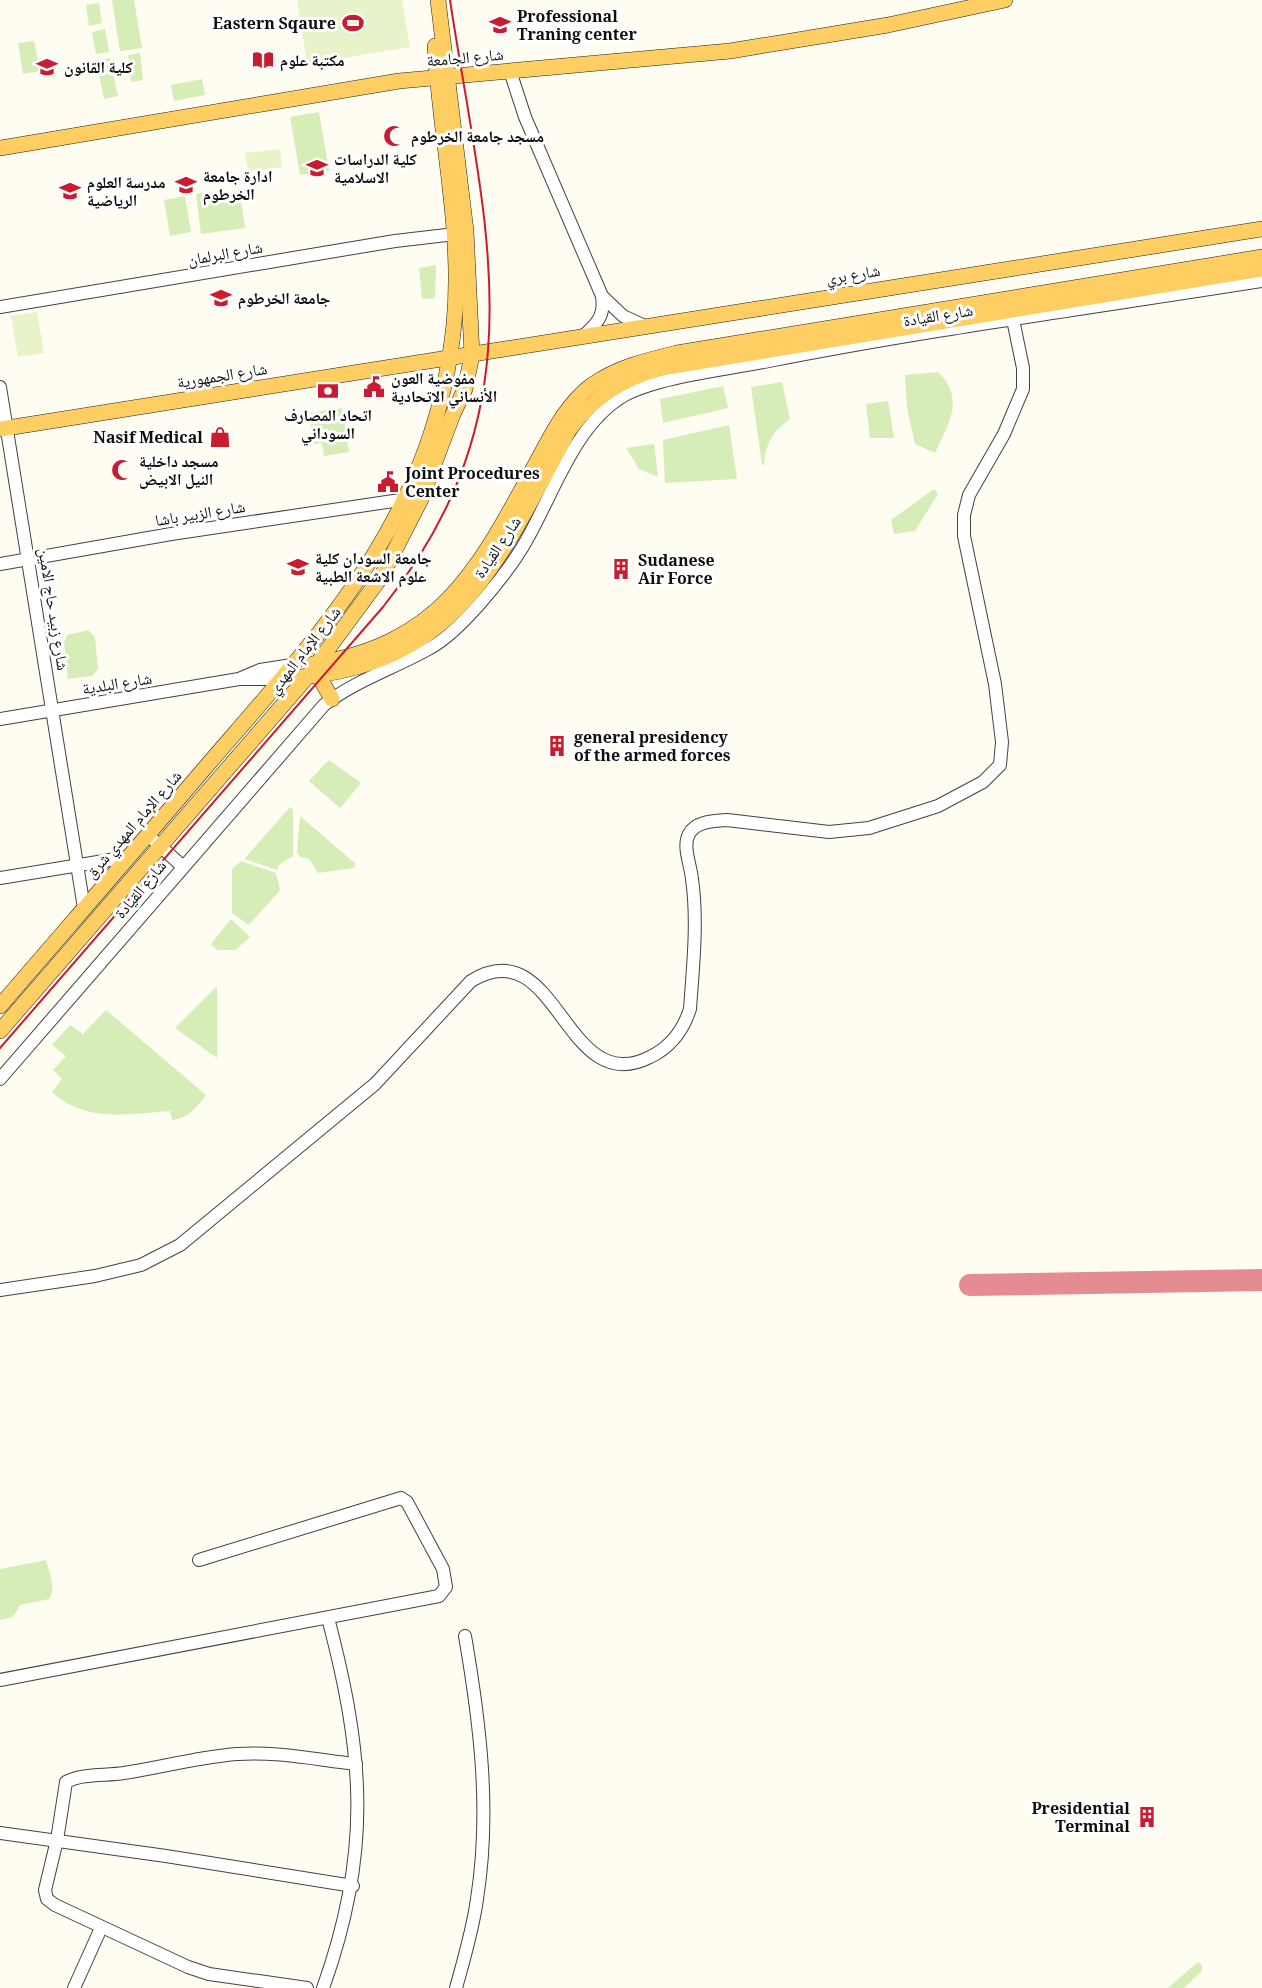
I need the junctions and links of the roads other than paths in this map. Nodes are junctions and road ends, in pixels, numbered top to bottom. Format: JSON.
{"nodes":[{"id":1,"x":430,"y":0,"type":"edge"},
{"id":2,"x":438,"y":0,"type":"edge"},
{"id":3,"x":1005,"y":0,"type":"edge"},
{"id":4,"x":435,"y":48,"type":"junction"},
{"id":5,"x":510,"y":71,"type":"junction"},
{"id":6,"x":442,"y":77,"type":"junction"},
{"id":7,"x":399,"y":81,"type":"junction"},
{"id":8,"x":0,"y":148,"type":"edge"},
{"id":9,"x":1262,"y":229,"type":"edge"},
{"id":10,"x":455,"y":234,"type":"junction"},
{"id":11,"x":1262,"y":257,"type":"edge"},
{"id":12,"x":1262,"y":269,"type":"edge"},
{"id":13,"x":1262,"y":281,"type":"edge"},
{"id":14,"x":602,"y":296,"type":"junction"},
{"id":15,"x":0,"y":307,"type":"edge"},
{"id":16,"x":1012,"y":315,"type":"junction"},
{"id":17,"x":647,"y":327,"type":"junction"},
{"id":18,"x":582,"y":337,"type":"junction"},
{"id":19,"x":827,"y":339,"type":"junction"},
{"id":20,"x":479,"y":354,"type":"junction"},
{"id":21,"x":449,"y":356,"type":"junction"},
{"id":22,"x":0,"y":387,"type":"edge"},
{"id":23,"x":2,"y":428,"type":"edge"},
{"id":24,"x":407,"y":499,"type":"junction"},
{"id":25,"x":29,"y":559,"type":"junction"},
{"id":26,"x":0,"y":564,"type":"edge"},
{"id":27,"x":292,"y":665,"type":"junction"},
{"id":28,"x":314,"y":672,"type":"junction"},
{"id":29,"x":239,"y":679,"type":"junction"},
{"id":30,"x":282,"y":679,"type":"junction"},
{"id":31,"x":332,"y":699,"type":"junction"},
{"id":32,"x":53,"y":711,"type":"junction"},
{"id":33,"x":0,"y":719,"type":"edge"},
{"id":34,"x":148,"y":835,"type":"junction"},
{"id":35,"x":160,"y":846,"type":"junction"},
{"id":36,"x":128,"y":857,"type":"junction"},
{"id":37,"x":78,"y":866,"type":"junction"},
{"id":38,"x":182,"y":866,"type":"junction"},
{"id":39,"x":0,"y":879,"type":"edge"},
{"id":40,"x":84,"y":908,"type":"junction"},
{"id":41,"x":0,"y":1005,"type":"edge"},
{"id":42,"x":0,"y":1031,"type":"edge"},
{"id":43,"x":0,"y":1079,"type":"edge"},
{"id":44,"x":0,"y":1290,"type":"edge"},
{"id":45,"x":199,"y":1560,"type":"dead end"},
{"id":46,"x":328,"y":1618,"type":"junction"},
{"id":47,"x":465,"y":1636,"type":"dead end"},
{"id":48,"x":0,"y":1680,"type":"edge"},
{"id":49,"x":356,"y":1764,"type":"junction"},
{"id":50,"x":0,"y":1833,"type":"edge"},
{"id":51,"x":57,"y":1840,"type":"junction"},
{"id":52,"x":353,"y":1886,"type":"junction"},
{"id":53,"x":101,"y":1928,"type":"junction"},
{"id":54,"x":74,"y":1988,"type":"edge"},
{"id":55,"x":308,"y":1988,"type":"edge"},
{"id":56,"x":324,"y":1988,"type":"edge"},
{"id":57,"x":456,"y":1988,"type":"edge"}],
"edges":[{"from":1,"to":4,"type":"main road","name":"شارع الإمام المهدي"},
{"from":2,"to":6,"type":"main road","name":"شارع الإمام المهدي"},
{"from":3,"to":5,"type":"main road","name":"شارع الجامعة"},
{"from":4,"to":6,"type":"main road","name":"شارع الإمام المهدي"},
{"from":4,"to":7,"type":"main road"},
{"from":5,"to":6,"type":"main road","name":"شارع الجامعة"},
{"from":5,"to":14,"type":"street"},
{"from":6,"to":7,"type":"main road","name":"شارع الجامعة"},
{"from":6,"to":10,"type":"main road","name":"شارع الإمام المهدي"},
{"from":6,"to":20,"type":"main road","name":"شارع الإمام المهدي"},
{"from":7,"to":8,"type":"main road","name":"شارع الجامعة"},
{"from":9,"to":17,"type":"main road","name":"شارع بري"},
{"from":10,"to":15,"type":"street","name":"شارع البرلمان"},
{"from":10,"to":21,"type":"main road","name":"شارع الإمام المهدي"},
{"from":11,"to":19,"type":"main road","name":"شارع القيادة"},
{"from":12,"to":16,"type":"main road","name":"شارع القيادة"},
{"from":13,"to":16,"type":"street","name":"شارع القيادة"},
{"from":14,"to":17,"type":"street"},
{"from":14,"to":18,"type":"street"},
{"from":16,"to":19,"type":"main road","name":"شارع القيادة"},
{"from":16,"to":44,"type":"street"},
{"from":17,"to":18,"type":"main road","name":"شارع بري"},
{"from":18,"to":20,"type":"main road","name":"شارع بري"},
{"from":19,"to":28,"type":"main road","name":"شارع القيادة"},
{"from":19,"to":31,"type":"street","name":"شارع القيادة"},
{"from":20,"to":21,"type":"main road","name":"شارع بري"},
{"from":20,"to":28,"type":"main road","name":"شارع الإمام المهدي"},
{"from":21,"to":23,"type":"main road","name":"شارع الجمهورية"},
{"from":21,"to":24,"type":"main road","name":"شارع الإمام المهدي"},
{"from":22,"to":23,"type":"street","name":"شارع زبيد حاج الامين"},
{"from":23,"to":25,"type":"street","name":"شارع زبيد حاج الامين"},
{"from":24,"to":25,"type":"street","name":"شارع الزبير باشا"},
{"from":24,"to":27,"type":"main road","name":"شارع الإمام المهدي"},
{"from":25,"to":26,"type":"street","name":"شارع الزبير باشا"},
{"from":25,"to":32,"type":"street","name":"شارع زبيد حاج الامين"},
{"from":27,"to":28,"type":"main road","name":"شارع القيادة"},
{"from":27,"to":29,"type":"street"},
{"from":27,"to":30,"type":"main road","name":"شارع الإمام المهدي شرق"},
{"from":28,"to":30,"type":"main road"},
{"from":28,"to":31,"type":"main road"},
{"from":28,"to":35,"type":"main road","name":"شارع الإمام المهدي"},
{"from":29,"to":30,"type":"street"},
{"from":29,"to":32,"type":"street","name":"شارع البلدية"},
{"from":30,"to":34,"type":"main road","name":"شارع الإمام المهدي شرق"},
{"from":31,"to":38,"type":"street","name":"شارع القيادة"},
{"from":32,"to":33,"type":"street","name":"شارع البلدية"},
{"from":32,"to":37,"type":"street","name":"شارع زبيد حاج الامين"},
{"from":34,"to":35,"type":"street"},
{"from":34,"to":36,"type":"main road","name":"شارع الإمام المهدي شرق"},
{"from":35,"to":38,"type":"street"},
{"from":35,"to":42,"type":"main road","name":"شارع الإمام المهدي"},
{"from":36,"to":37,"type":"street"},
{"from":36,"to":40,"type":"main road","name":"شارع الإمام المهدي شرق"},
{"from":37,"to":39,"type":"street"},
{"from":37,"to":40,"type":"street","name":"شارع زبيد حاج الامين"},
{"from":38,"to":43,"type":"street","name":"شارع القيادة"},
{"from":40,"to":41,"type":"main road","name":"شارع الإمام المهدي شرق"},
{"from":45,"to":46,"type":"street"},
{"from":46,"to":48,"type":"street"},
{"from":46,"to":49,"type":"street"},
{"from":47,"to":57,"type":"street"},
{"from":49,"to":51,"type":"street"},
{"from":49,"to":52,"type":"street"},
{"from":50,"to":51,"type":"street"},
{"from":51,"to":52,"type":"street"},
{"from":51,"to":53,"type":"street"},
{"from":52,"to":56,"type":"street"},
{"from":53,"to":54,"type":"street"},
{"from":53,"to":55,"type":"street"}]}
